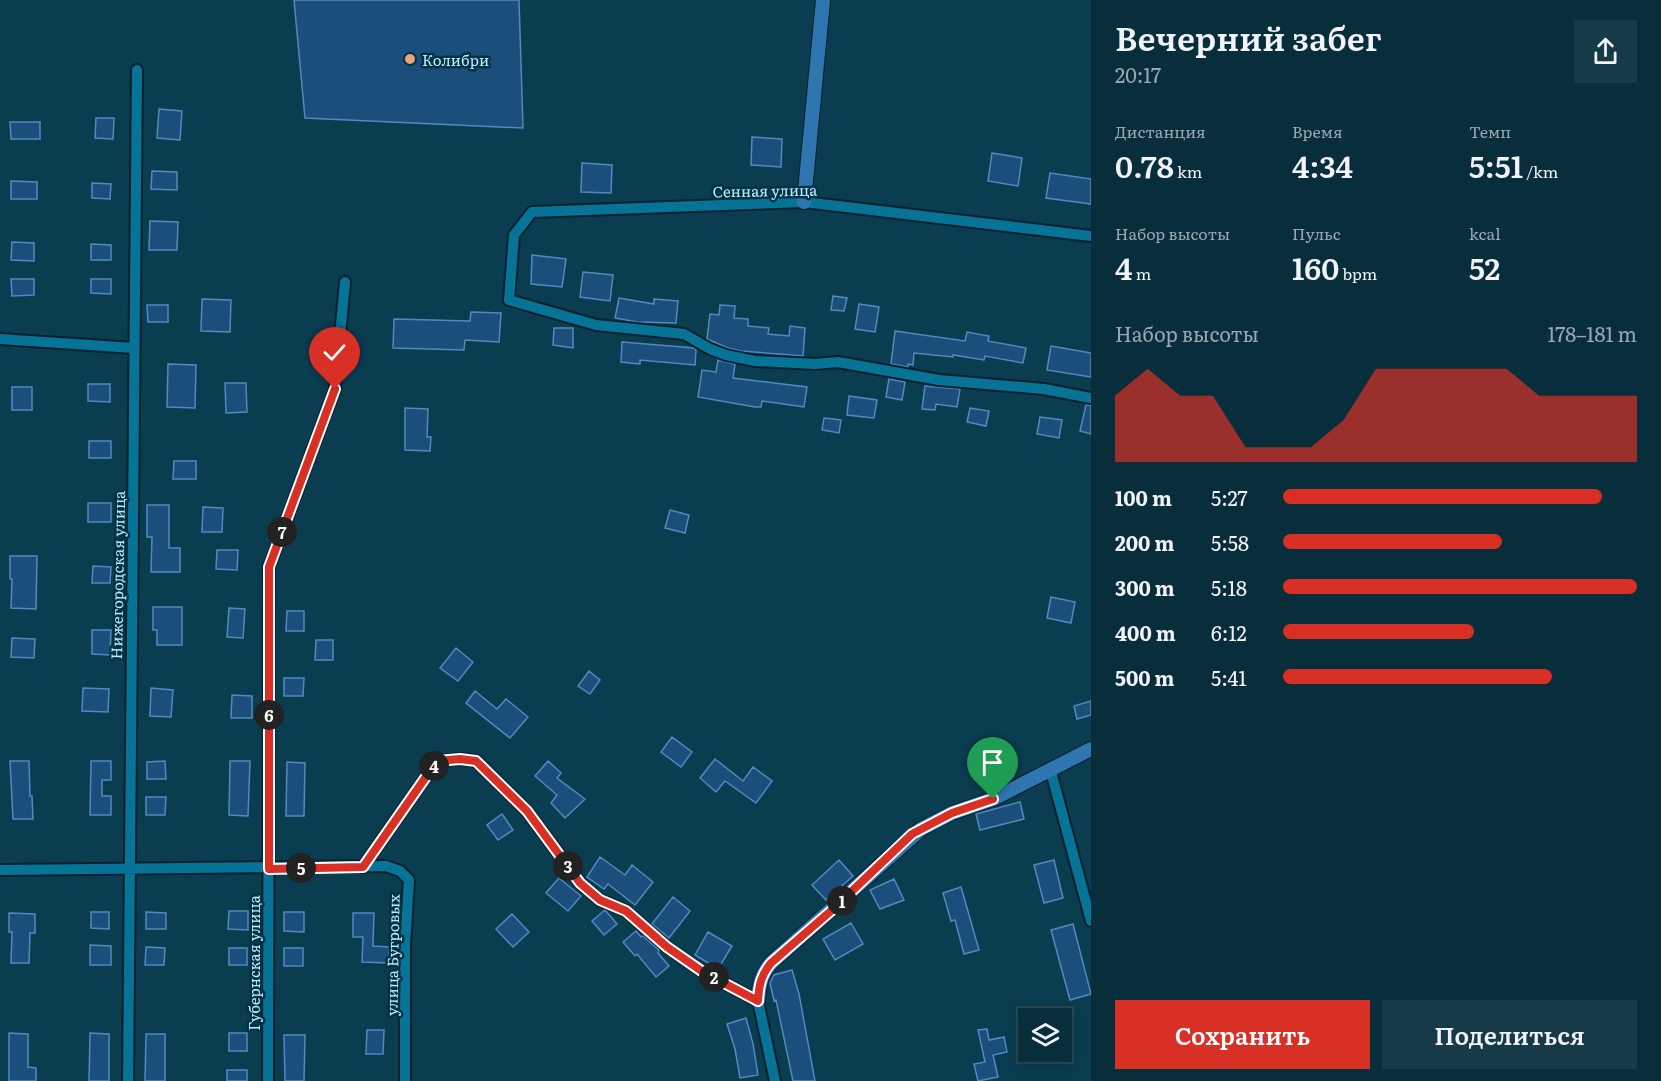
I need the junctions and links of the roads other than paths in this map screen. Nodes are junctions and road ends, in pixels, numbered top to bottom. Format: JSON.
{"nodes":[{"id":1,"x":823,"y":0,"type":"edge"},
{"id":2,"x":137,"y":70,"type":"dead end"},
{"id":3,"x":804,"y":202,"type":"junction"},
{"id":4,"x":1091,"y":236,"type":"edge"},
{"id":5,"x":345,"y":282,"type":"dead end"},
{"id":6,"x":0,"y":339,"type":"edge"},
{"id":7,"x":134,"y":348,"type":"junction"},
{"id":8,"x":1091,"y":398,"type":"edge"},
{"id":9,"x":1091,"y":749,"type":"edge"},
{"id":10,"x":1050,"y":768,"type":"junction"},
{"id":11,"x":363,"y":867,"type":"junction"},
{"id":12,"x":129,"y":868,"type":"junction"},
{"id":13,"x":269,"y":869,"type":"junction"},
{"id":14,"x":0,"y":870,"type":"edge"},
{"id":15,"x":1091,"y":921,"type":"edge"},
{"id":16,"x":758,"y":1001,"type":"junction"},
{"id":17,"x":128,"y":1081,"type":"edge"},
{"id":18,"x":268,"y":1081,"type":"edge"},
{"id":19,"x":405,"y":1081,"type":"edge"},
{"id":20,"x":775,"y":1081,"type":"edge"}],
"edges":[{"from":1,"to":3,"type":"street"},
{"from":2,"to":7,"type":"street","name":"Нижегородская улица"},
{"from":3,"to":4,"type":"street","name":"Сенная улица"},
{"from":3,"to":8,"type":"street","name":"Сенная улица"},
{"from":5,"to":13,"type":"street","name":"Губернская улица"},
{"from":6,"to":7,"type":"street"},
{"from":7,"to":12,"type":"street","name":"Нижегородская улица"},
{"from":9,"to":10,"type":"street"},
{"from":10,"to":15,"type":"street"},
{"from":10,"to":16,"type":"street"},
{"from":11,"to":13,"type":"street"},
{"from":11,"to":16,"type":"street"},
{"from":11,"to":19,"type":"street","name":"улица Бугровых"},
{"from":12,"to":13,"type":"street"},
{"from":12,"to":14,"type":"street"},
{"from":12,"to":17,"type":"street","name":"Нижегородская улица"},
{"from":13,"to":18,"type":"street","name":"Губернская улица"},
{"from":16,"to":20,"type":"street"}]}
